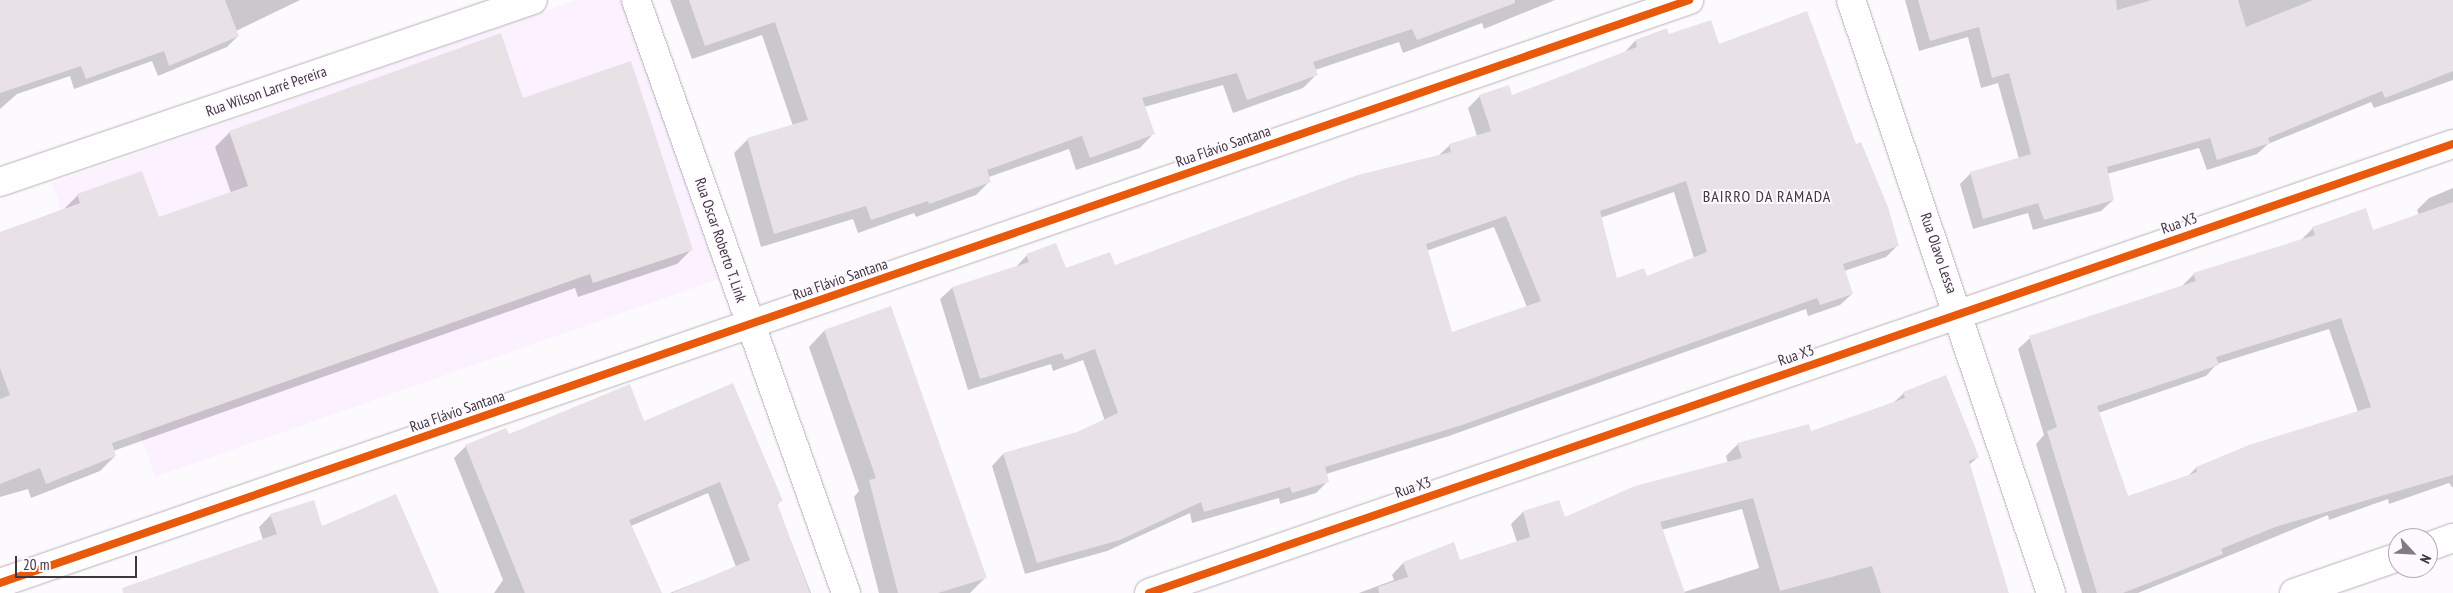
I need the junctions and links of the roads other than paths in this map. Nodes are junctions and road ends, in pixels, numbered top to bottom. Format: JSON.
{"nodes":[{"id":1,"x":532,"y":0,"type":"edge"},
{"id":2,"x":636,"y":0,"type":"edge"},
{"id":3,"x":1689,"y":0,"type":"edge"},
{"id":4,"x":1851,"y":0,"type":"edge"},
{"id":5,"x":2453,"y":144,"type":"edge"},
{"id":6,"x":0,"y":182,"type":"edge"},
{"id":7,"x":1960,"y":314,"type":"junction"},
{"id":8,"x":751,"y":324,"type":"junction"},
{"id":9,"x":2453,"y":538,"type":"edge"},
{"id":10,"x":2438,"y":543,"type":"edge"},
{"id":11,"x":2388,"y":560,"type":"edge"},
{"id":12,"x":0,"y":583,"type":"edge"},
{"id":13,"x":846,"y":593,"type":"edge"},
{"id":14,"x":1148,"y":593,"type":"edge"},
{"id":15,"x":2051,"y":593,"type":"edge"},
{"id":16,"x":2294,"y":593,"type":"edge"}],
"edges":[{"from":1,"to":6,"type":"street","name":"Rua Wilson Larré Pereira"},
{"from":2,"to":8,"type":"street","name":"Rua Oscar Roberto T. Link"},
{"from":3,"to":8,"type":"street","name":"Rua Flávio Santana"},
{"from":4,"to":7,"type":"street","name":"Rua Olavo Lessa"},
{"from":5,"to":7,"type":"street","name":"Rua X3"},
{"from":7,"to":14,"type":"street","name":"Rua X3"},
{"from":7,"to":15,"type":"street","name":"Rua Olavo Lessa"},
{"from":8,"to":12,"type":"street","name":"Rua Flávio Santana"},
{"from":8,"to":13,"type":"street","name":"Rua Oscar Roberto T. Link"},
{"from":9,"to":10,"type":"street"},
{"from":11,"to":16,"type":"street"}]}
